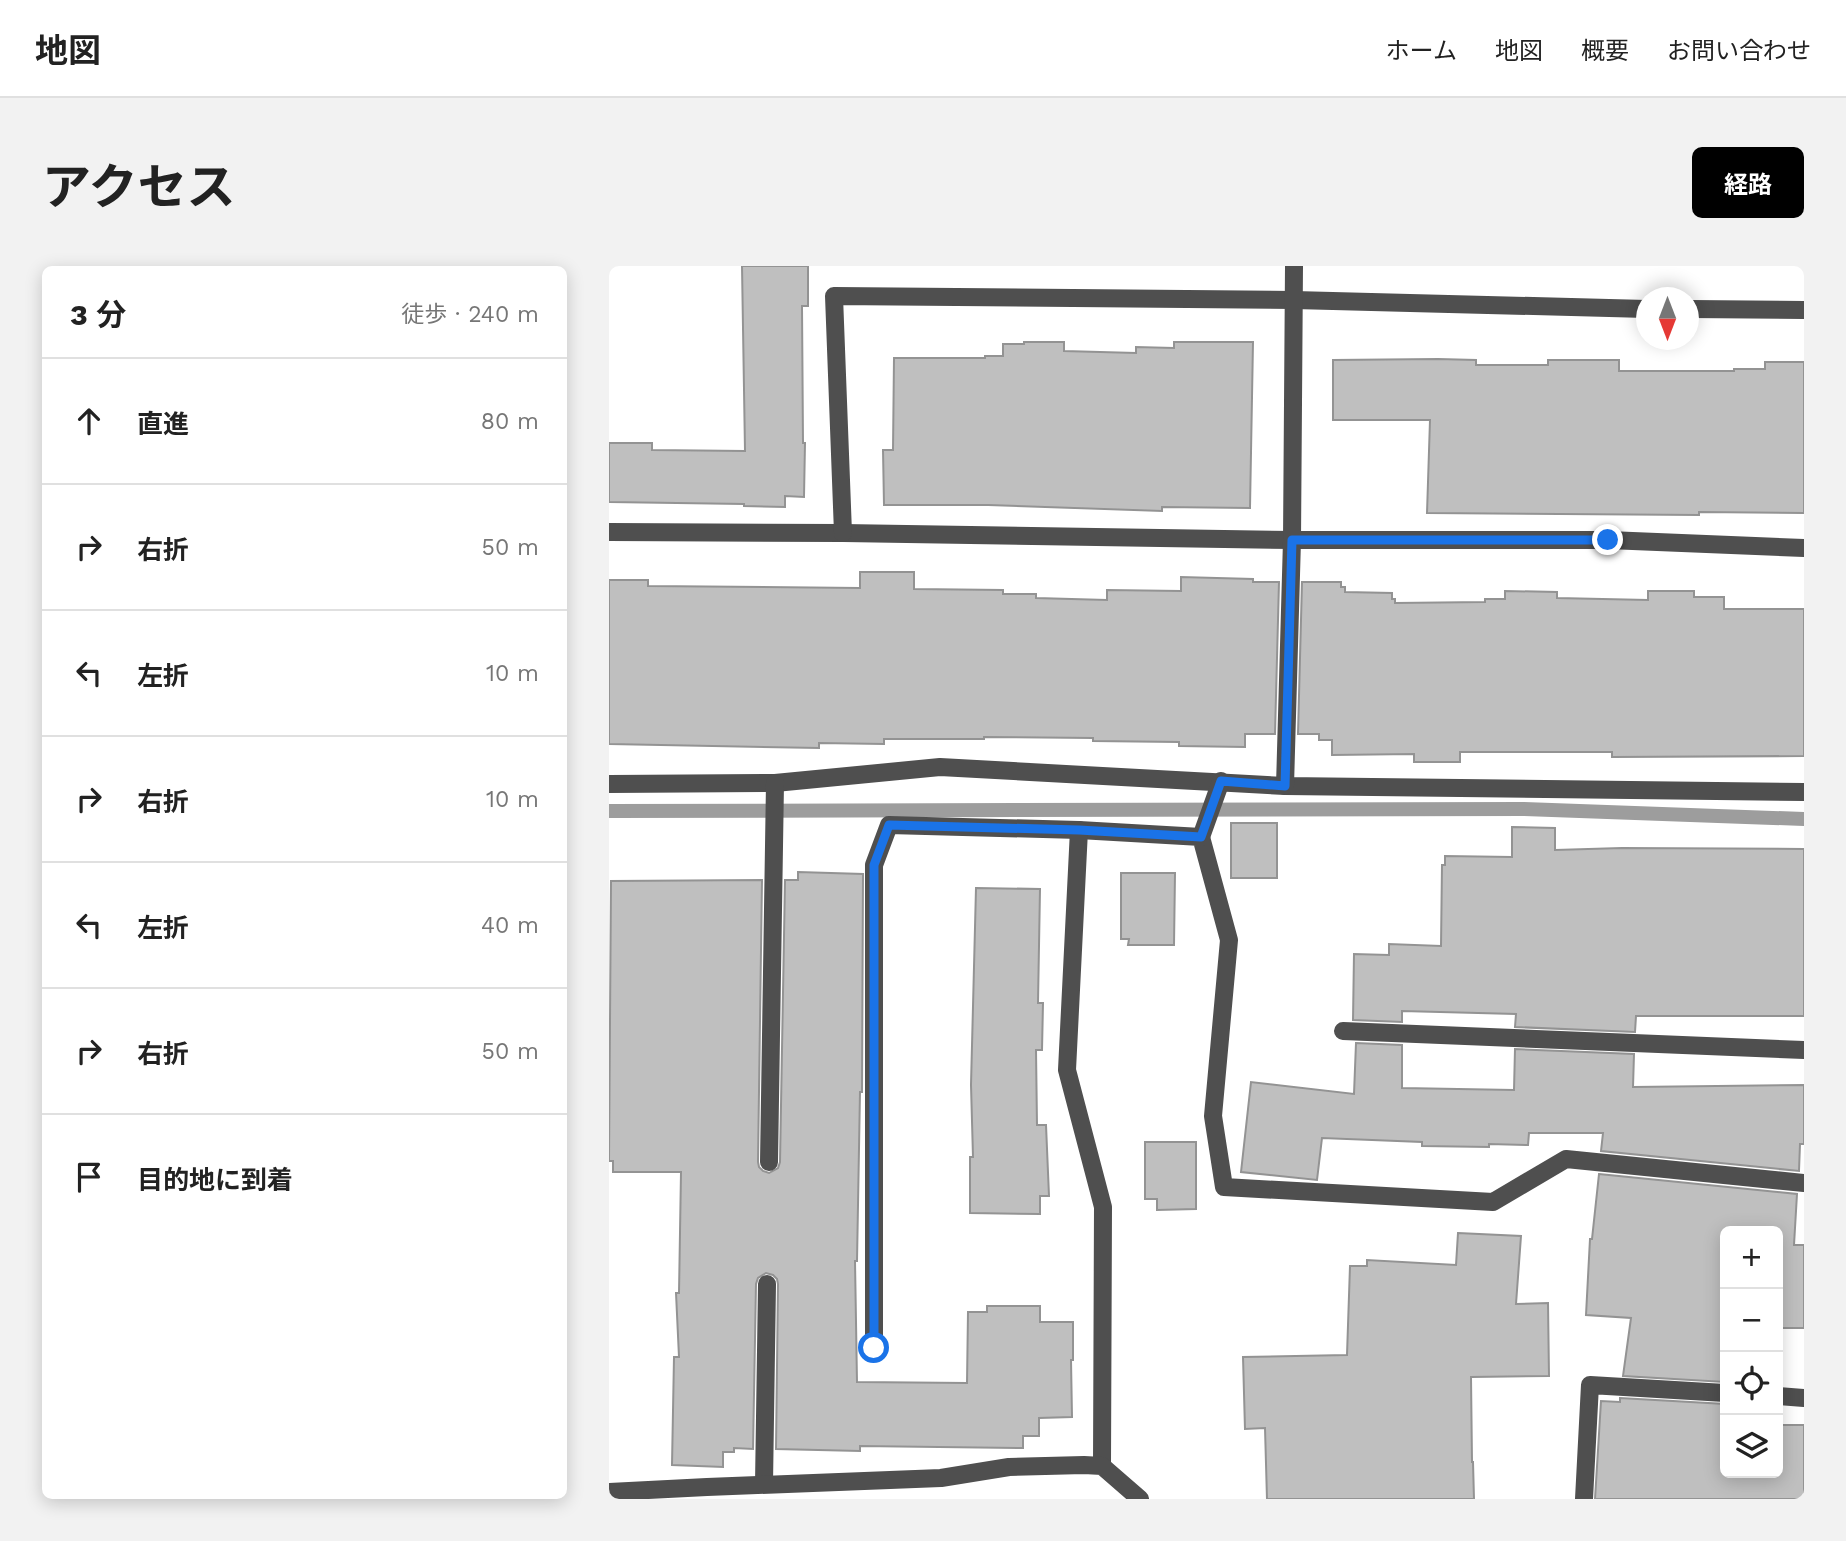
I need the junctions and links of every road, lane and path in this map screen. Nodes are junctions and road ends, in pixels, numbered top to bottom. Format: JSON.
{"nodes":[{"id":1,"x":1294,"y":266,"type":"edge"},
{"id":2,"x":1294,"y":300,"type":"junction"},
{"id":3,"x":1636,"y":309,"type":"edge"},
{"id":4,"x":1699,"y":309,"type":"edge"},
{"id":5,"x":1804,"y":310,"type":"edge"},
{"id":6,"x":609,"y":532,"type":"edge"},
{"id":7,"x":843,"y":533,"type":"junction"},
{"id":8,"x":1292,"y":540,"type":"junction"},
{"id":9,"x":1804,"y":548,"type":"edge"},
{"id":10,"x":1221,"y":781,"type":"junction"},
{"id":11,"x":775,"y":783,"type":"junction"},
{"id":12,"x":609,"y":785,"type":"edge"},
{"id":13,"x":1285,"y":786,"type":"junction"},
{"id":14,"x":1804,"y":792,"type":"edge"},
{"id":15,"x":1079,"y":830,"type":"junction"},
{"id":16,"x":1201,"y":837,"type":"junction"},
{"id":17,"x":1343,"y":1031,"type":"dead end"},
{"id":18,"x":1804,"y":1050,"type":"edge"},
{"id":19,"x":769,"y":1162,"type":"dead end"},
{"id":20,"x":1804,"y":1183,"type":"edge"},
{"id":21,"x":767,"y":1284,"type":"dead end"},
{"id":22,"x":874,"y":1348,"type":"dead end"},
{"id":23,"x":1720,"y":1393,"type":"edge"},
{"id":24,"x":1783,"y":1396,"type":"edge"},
{"id":25,"x":1804,"y":1398,"type":"edge"},
{"id":26,"x":1102,"y":1466,"type":"junction"},
{"id":27,"x":764,"y":1484,"type":"junction"},
{"id":28,"x":609,"y":1492,"type":"edge"},
{"id":29,"x":707,"y":1493,"type":"edge"},
{"id":30,"x":1140,"y":1499,"type":"edge"},
{"id":31,"x":1584,"y":1499,"type":"edge"}],
"edges":[{"from":1,"to":2,"type":"street"},
{"from":2,"to":3,"type":"street"},
{"from":2,"to":7,"type":"street"},
{"from":2,"to":8,"type":"street"},
{"from":4,"to":5,"type":"street"},
{"from":6,"to":7,"type":"street"},
{"from":7,"to":8,"type":"street"},
{"from":8,"to":9,"type":"street"},
{"from":8,"to":13,"type":"street"},
{"from":10,"to":11,"type":"street"},
{"from":10,"to":13,"type":"street"},
{"from":10,"to":16,"type":"street"},
{"from":11,"to":12,"type":"street"},
{"from":11,"to":19,"type":"street"},
{"from":13,"to":14,"type":"street"},
{"from":15,"to":16,"type":"street"},
{"from":15,"to":22,"type":"street"},
{"from":15,"to":26,"type":"street"},
{"from":16,"to":20,"type":"street"},
{"from":17,"to":18,"type":"street"},
{"from":21,"to":27,"type":"street"},
{"from":23,"to":31,"type":"street"},
{"from":24,"to":25,"type":"street"},
{"from":26,"to":27,"type":"street"},
{"from":26,"to":30,"type":"street"},
{"from":27,"to":29,"type":"street"},
{"from":28,"to":29,"type":"street"}]}
